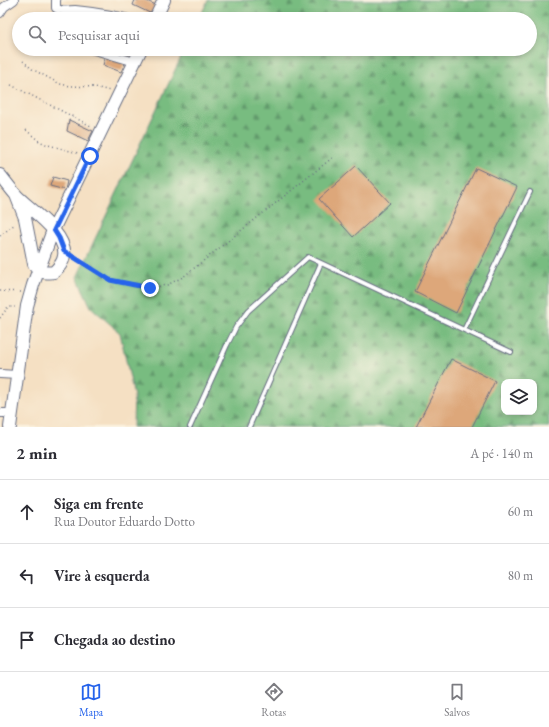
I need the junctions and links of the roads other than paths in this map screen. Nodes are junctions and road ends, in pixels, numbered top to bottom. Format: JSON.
{"nodes":[{"id":1,"x":14,"y":0,"type":"edge"},
{"id":2,"x":56,"y":0,"type":"edge"},
{"id":3,"x":164,"y":0,"type":"edge"},
{"id":4,"x":88,"y":12,"type":"edge"},
{"id":5,"x":158,"y":12,"type":"edge"},
{"id":6,"x":0,"y":13,"type":"edge"},
{"id":7,"x":115,"y":56,"type":"edge"},
{"id":8,"x":138,"y":56,"type":"edge"},
{"id":9,"x":135,"y":62,"type":"junction"},
{"id":10,"x":0,"y":175,"type":"edge"},
{"id":11,"x":530,"y":192,"type":"dead end"},
{"id":12,"x":16,"y":195,"type":"junction"},
{"id":13,"x":43,"y":220,"type":"junction"},
{"id":14,"x":54,"y":230,"type":"junction"},
{"id":15,"x":29,"y":231,"type":"junction"},
{"id":16,"x":321,"y":263,"type":"junction"},
{"id":17,"x":38,"y":270,"type":"junction"},
{"id":18,"x":54,"y":272,"type":"junction"},
{"id":19,"x":31,"y":291,"type":"junction"},
{"id":20,"x":464,"y":330,"type":"junction"},
{"id":21,"x":512,"y":352,"type":"dead end"},
{"id":22,"x":0,"y":374,"type":"edge"},
{"id":23,"x":17,"y":375,"type":"junction"},
{"id":24,"x":0,"y":413,"type":"edge"},
{"id":25,"x":12,"y":413,"type":"junction"},
{"id":26,"x":10,"y":427,"type":"edge"},
{"id":27,"x":190,"y":427,"type":"edge"},
{"id":28,"x":249,"y":427,"type":"edge"}],
"edges":[{"from":1,"to":6,"type":"street"},
{"from":2,"to":4,"type":"street"},
{"from":3,"to":5,"type":"main road"},
{"from":7,"to":9,"type":"street"},
{"from":8,"to":9,"type":"main road"},
{"from":9,"to":14,"type":"main road"},
{"from":10,"to":12,"type":"main road"},
{"from":11,"to":20,"type":"lane"},
{"from":12,"to":13,"type":"main road"},
{"from":12,"to":15,"type":"main road"},
{"from":13,"to":14,"type":"main road"},
{"from":13,"to":15,"type":"main road"},
{"from":14,"to":17,"type":"main road"},
{"from":14,"to":18,"type":"main road"},
{"from":15,"to":17,"type":"main road"},
{"from":16,"to":20,"type":"lane"},
{"from":16,"to":27,"type":"lane"},
{"from":16,"to":28,"type":"lane"},
{"from":17,"to":18,"type":"main road"},
{"from":17,"to":19,"type":"main road"},
{"from":18,"to":19,"type":"main road"},
{"from":19,"to":23,"type":"main road"},
{"from":20,"to":21,"type":"lane"},
{"from":22,"to":23,"type":"street"},
{"from":23,"to":25,"type":"main road"},
{"from":24,"to":25,"type":"street"},
{"from":25,"to":26,"type":"main road"}]}
